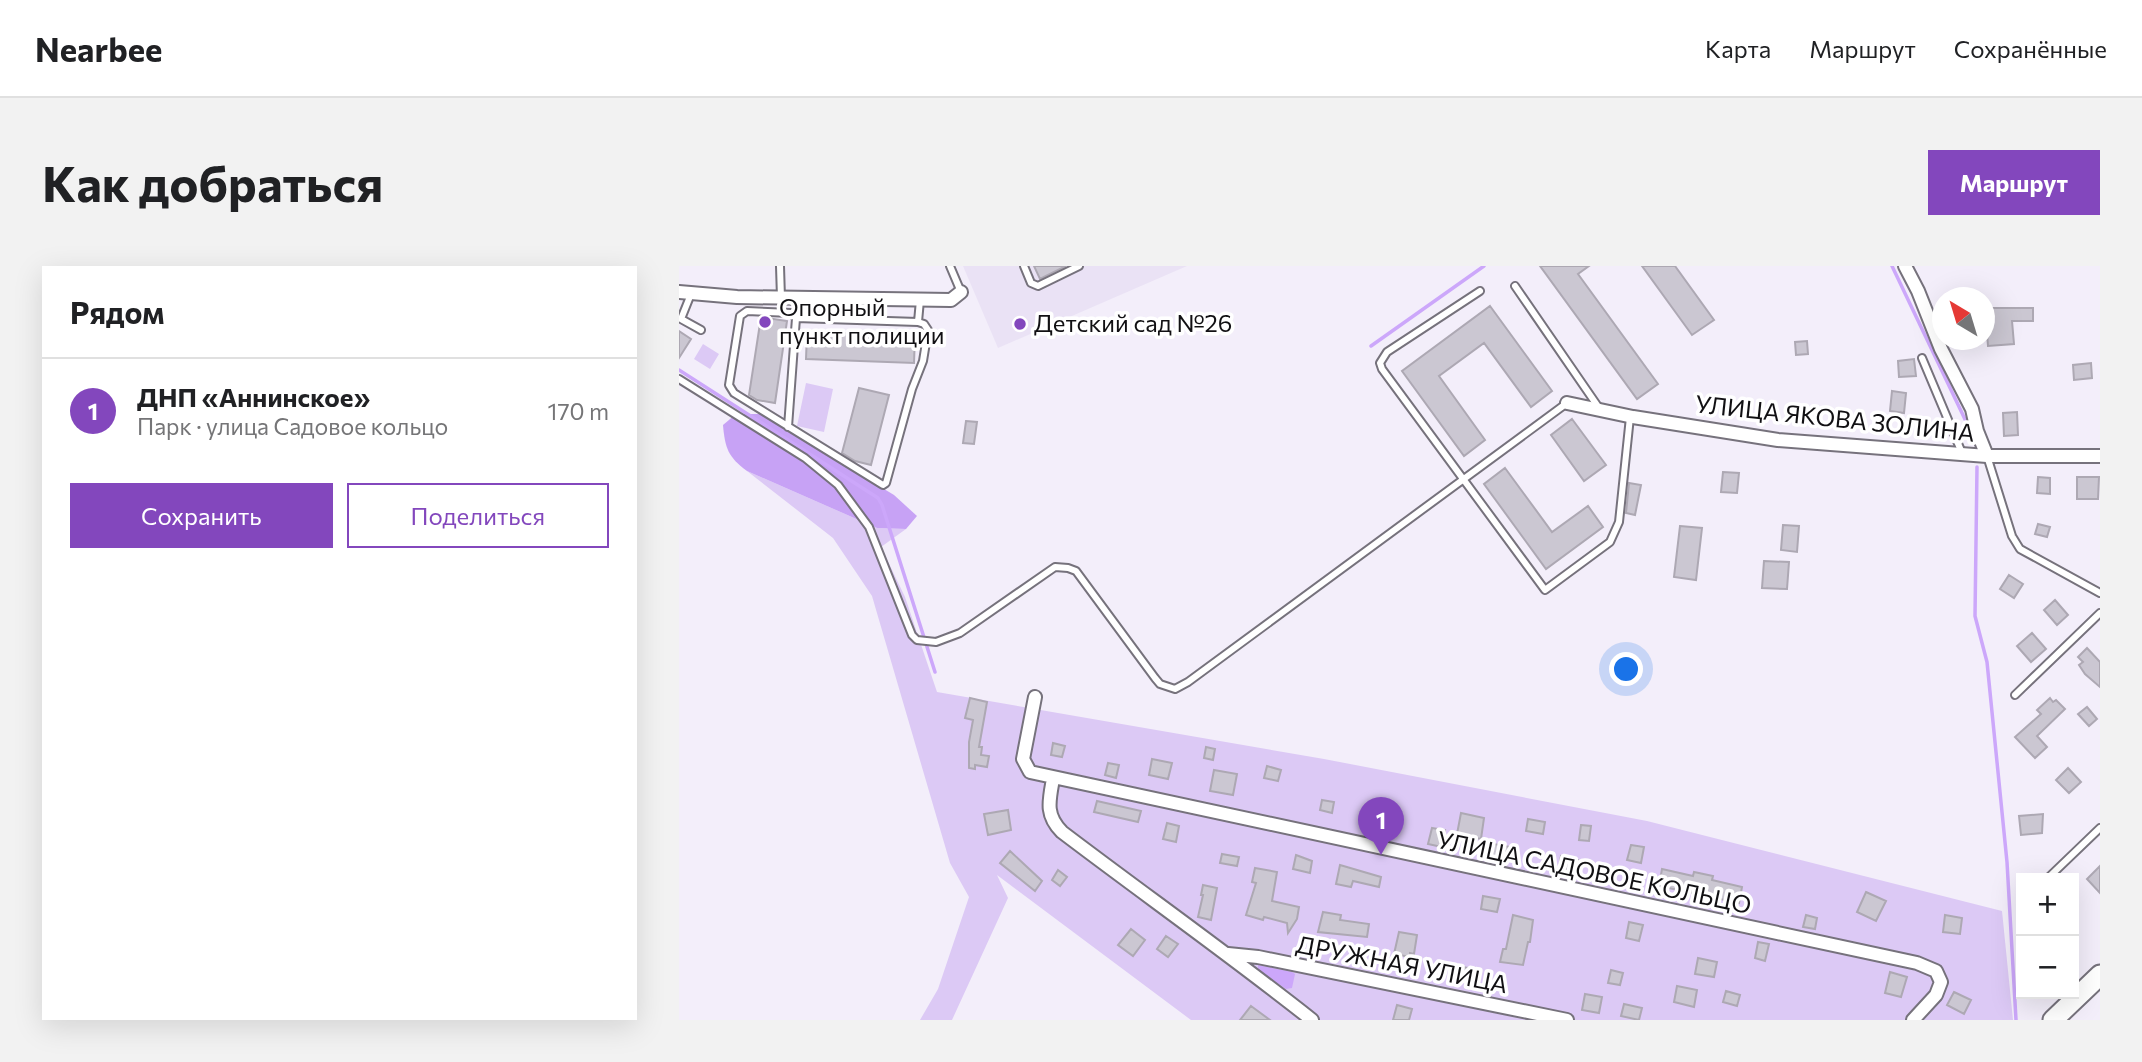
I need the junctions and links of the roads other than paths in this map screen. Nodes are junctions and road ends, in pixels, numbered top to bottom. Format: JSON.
{"nodes":[{"id":1,"x":780,"y":266,"type":"edge"},
{"id":2,"x":950,"y":266,"type":"edge"},
{"id":3,"x":1024,"y":266,"type":"edge"},
{"id":4,"x":1079,"y":266,"type":"edge"},
{"id":5,"x":1905,"y":266,"type":"edge"},
{"id":6,"x":1515,"y":286,"type":"dead end"},
{"id":7,"x":1480,"y":291,"type":"dead end"},
{"id":8,"x":961,"y":292,"type":"joint"},
{"id":9,"x":685,"y":293,"type":"edge"},
{"id":10,"x":781,"y":298,"type":"junction"},
{"id":11,"x":920,"y":300,"type":"junction"},
{"id":12,"x":680,"y":318,"type":"edge"},
{"id":13,"x":796,"y":318,"type":"junction"},
{"id":14,"x":918,"y":322,"type":"junction"},
{"id":15,"x":701,"y":330,"type":"dead end"},
{"id":16,"x":1922,"y":358,"type":"dead end"},
{"id":17,"x":679,"y":379,"type":"edge"},
{"id":18,"x":1567,"y":403,"type":"joint"},
{"id":19,"x":1600,"y":410,"type":"junction"},
{"id":20,"x":1630,"y":417,"type":"junction"},
{"id":21,"x":788,"y":427,"type":"junction"},
{"id":22,"x":1962,"y":453,"type":"junction"},
{"id":23,"x":1987,"y":456,"type":"junction"},
{"id":24,"x":2100,"y":456,"type":"edge"},
{"id":25,"x":1463,"y":480,"type":"junction"},
{"id":26,"x":2100,"y":593,"type":"edge"},
{"id":27,"x":2100,"y":613,"type":"edge"},
{"id":28,"x":2015,"y":695,"type":"dead end"},
{"id":29,"x":1035,"y":697,"type":"dead end"},
{"id":30,"x":1053,"y":779,"type":"junction"},
{"id":31,"x":2100,"y":828,"type":"edge"},
{"id":32,"x":2054,"y":873,"type":"edge"},
{"id":33,"x":1227,"y":954,"type":"junction"},
{"id":34,"x":2100,"y":975,"type":"edge"},
{"id":35,"x":1312,"y":1020,"type":"edge"},
{"id":36,"x":1567,"y":1020,"type":"edge"},
{"id":37,"x":1913,"y":1020,"type":"edge"},
{"id":38,"x":2053,"y":1020,"type":"edge"}],
"edges":[{"from":1,"to":10,"type":"lane"},
{"from":2,"to":8,"type":"lane"},
{"from":3,"to":4,"type":"lane"},
{"from":5,"to":23,"type":"street"},
{"from":6,"to":19,"type":"lane"},
{"from":7,"to":25,"type":"lane"},
{"from":8,"to":11,"type":"street"},
{"from":9,"to":10,"type":"street"},
{"from":9,"to":12,"type":"lane"},
{"from":10,"to":11,"type":"street"},
{"from":11,"to":14,"type":"lane"},
{"from":12,"to":15,"type":"lane"},
{"from":13,"to":14,"type":"lane"},
{"from":13,"to":21,"type":"lane"},
{"from":13,"to":21,"type":"lane"},
{"from":14,"to":21,"type":"lane"},
{"from":16,"to":22,"type":"lane"},
{"from":17,"to":25,"type":"lane"},
{"from":18,"to":19,"type":"street","name":"УЛИЦА ЯКОВА ЗОЛИНА"},
{"from":18,"to":25,"type":"lane"},
{"from":19,"to":20,"type":"street","name":"УЛИЦА ЯКОВА ЗОЛИНА"},
{"from":20,"to":22,"type":"street","name":"УЛИЦА ЯКОВА ЗОЛИНА"},
{"from":20,"to":25,"type":"lane"},
{"from":22,"to":23,"type":"street","name":"УЛИЦА ЯКОВА ЗОЛИНА"},
{"from":23,"to":24,"type":"street","name":"УЛИЦА ЯКОВА ЗОЛИНА"},
{"from":23,"to":26,"type":"lane"},
{"from":27,"to":28,"type":"lane"},
{"from":29,"to":30,"type":"street"},
{"from":30,"to":33,"type":"street"},
{"from":30,"to":37,"type":"street","name":"УЛИЦА САДОВОЕ КОЛЬЦО"},
{"from":31,"to":32,"type":"lane"},
{"from":33,"to":35,"type":"street"},
{"from":33,"to":36,"type":"street","name":"ДРУЖНАЯ УЛИЦА"},
{"from":34,"to":38,"type":"main road"}]}
